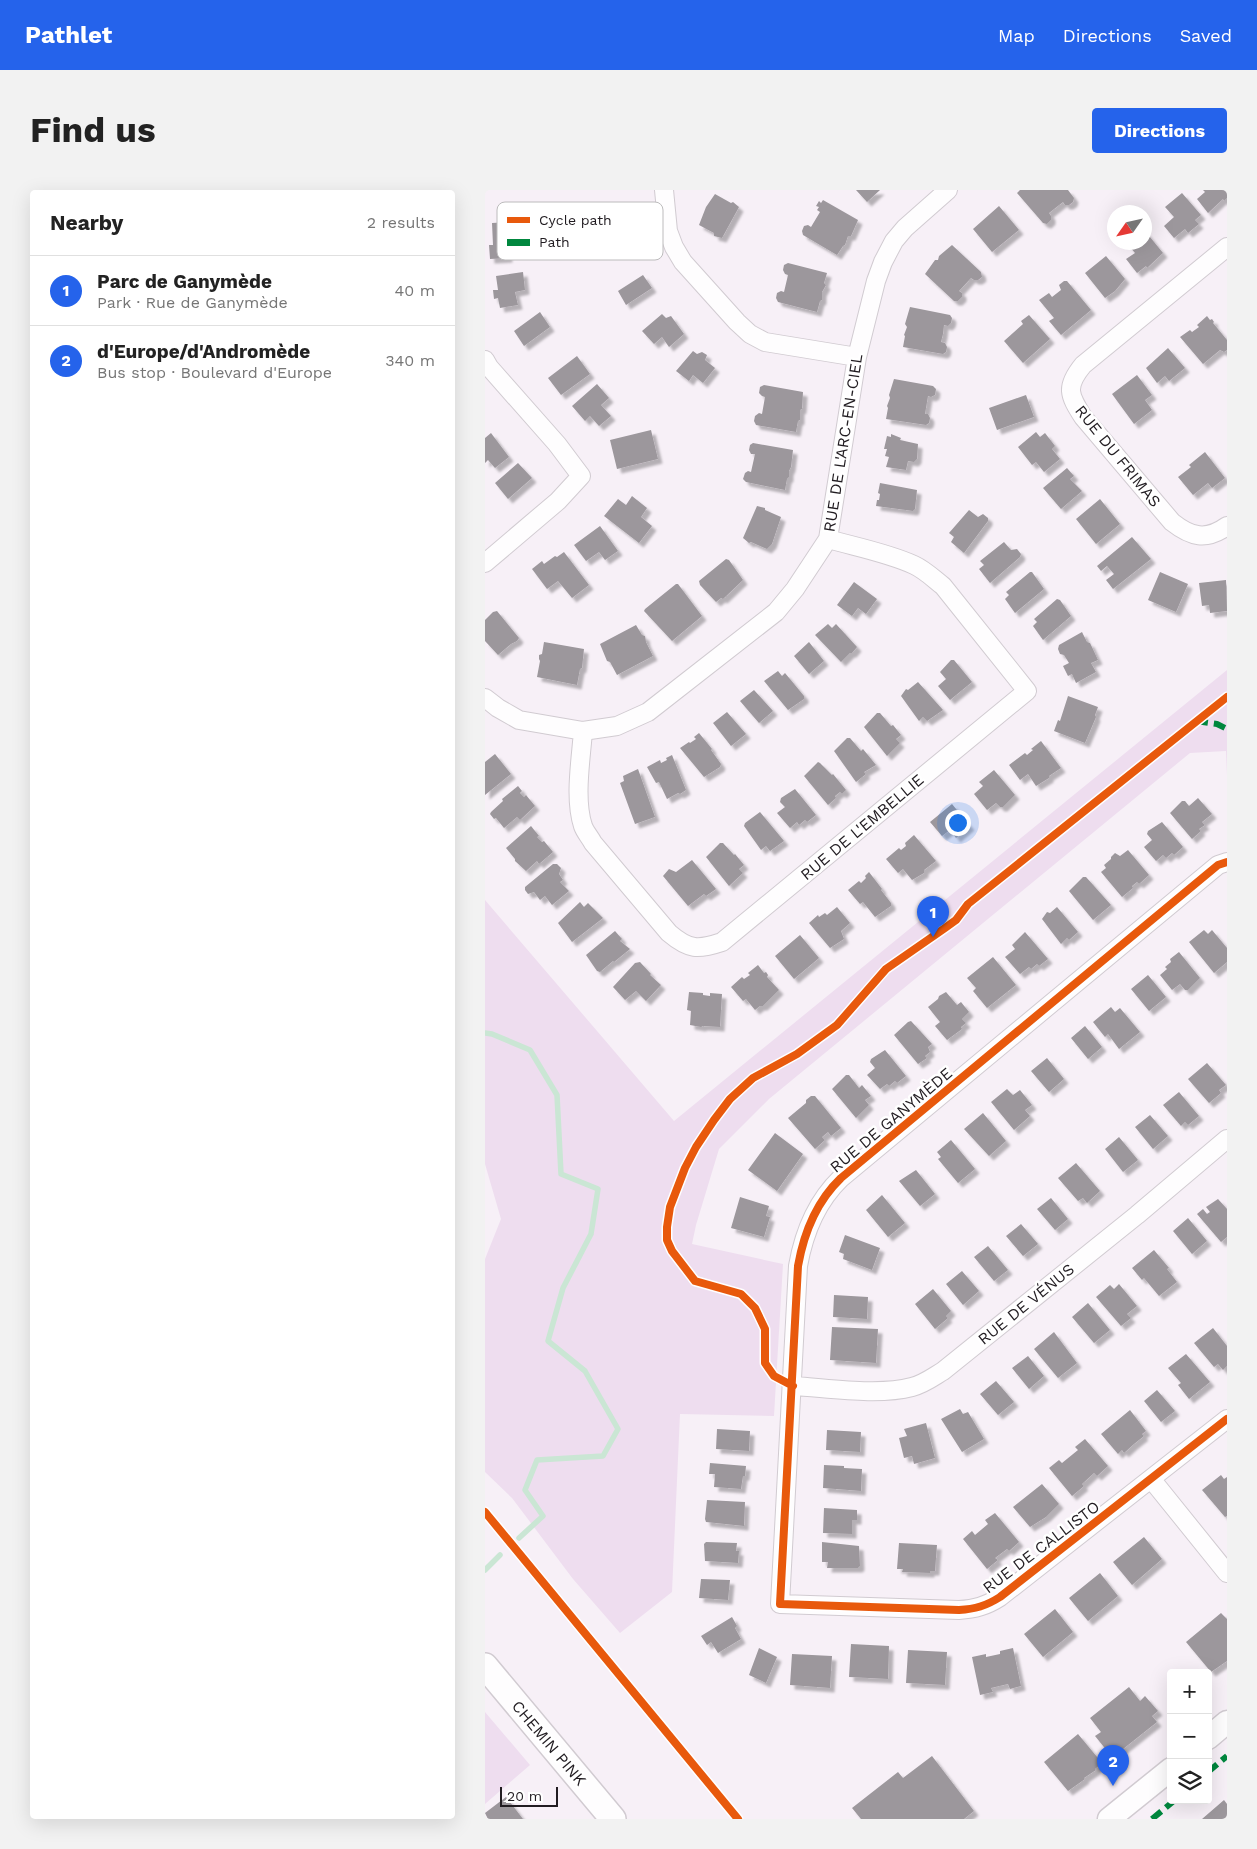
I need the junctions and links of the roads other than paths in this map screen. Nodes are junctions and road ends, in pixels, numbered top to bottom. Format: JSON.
{"nodes":[{"id":1,"x":664,"y":190,"type":"edge"},
{"id":2,"x":948,"y":190,"type":"edge"},
{"id":3,"x":1227,"y":247,"type":"edge"},
{"id":4,"x":857,"y":357,"type":"junction"},
{"id":5,"x":485,"y":360,"type":"edge"},
{"id":6,"x":1227,"y":526,"type":"edge"},
{"id":7,"x":828,"y":539,"type":"junction"},
{"id":8,"x":485,"y":563,"type":"edge"},
{"id":9,"x":485,"y":698,"type":"edge"},
{"id":10,"x":583,"y":731,"type":"junction"},
{"id":11,"x":1227,"y":862,"type":"edge"},
{"id":12,"x":1227,"y":1139,"type":"edge"},
{"id":13,"x":793,"y":1386,"type":"junction"},
{"id":14,"x":1227,"y":1419,"type":"edge"},
{"id":15,"x":1152,"y":1480,"type":"junction"},
{"id":16,"x":1227,"y":1573,"type":"edge"},
{"id":17,"x":780,"y":1604,"type":"joint"},
{"id":18,"x":485,"y":1666,"type":"edge"},
{"id":19,"x":1227,"y":1722,"type":"edge"},
{"id":20,"x":1212,"y":1735,"type":"edge"},
{"id":21,"x":1167,"y":1772,"type":"edge"},
{"id":22,"x":613,"y":1819,"type":"edge"},
{"id":23,"x":1109,"y":1819,"type":"edge"}],
"edges":[{"from":1,"to":4,"type":"street"},
{"from":2,"to":4,"type":"street","name":"RUE DE L'ARC-EN-CIEL"},
{"from":3,"to":6,"type":"street","name":"RUE DU FRIMAS"},
{"from":4,"to":7,"type":"street","name":"RUE DE L'ARC-EN-CIEL"},
{"from":5,"to":8,"type":"street"},
{"from":7,"to":10,"type":"street","name":"RUE DE L'ARC-EN-CIEL"},
{"from":7,"to":10,"type":"street","name":"RUE DE L'EMBELLIE"},
{"from":9,"to":10,"type":"street","name":"RUE DE L'ARC-EN-CIEL"},
{"from":11,"to":13,"type":"street","name":"RUE DE GANYMÈDE"},
{"from":12,"to":13,"type":"street","name":"RUE DE VÉNUS"},
{"from":13,"to":17,"type":"street","name":"RUE DE GANYMÈDE"},
{"from":14,"to":15,"type":"street","name":"RUE DE CALLISTO"},
{"from":15,"to":16,"type":"street"},
{"from":15,"to":17,"type":"street","name":"RUE DE CALLISTO"},
{"from":18,"to":22,"type":"main road","name":"CHEMIN PINK"},
{"from":19,"to":20,"type":"street"},
{"from":21,"to":23,"type":"street"}]}
